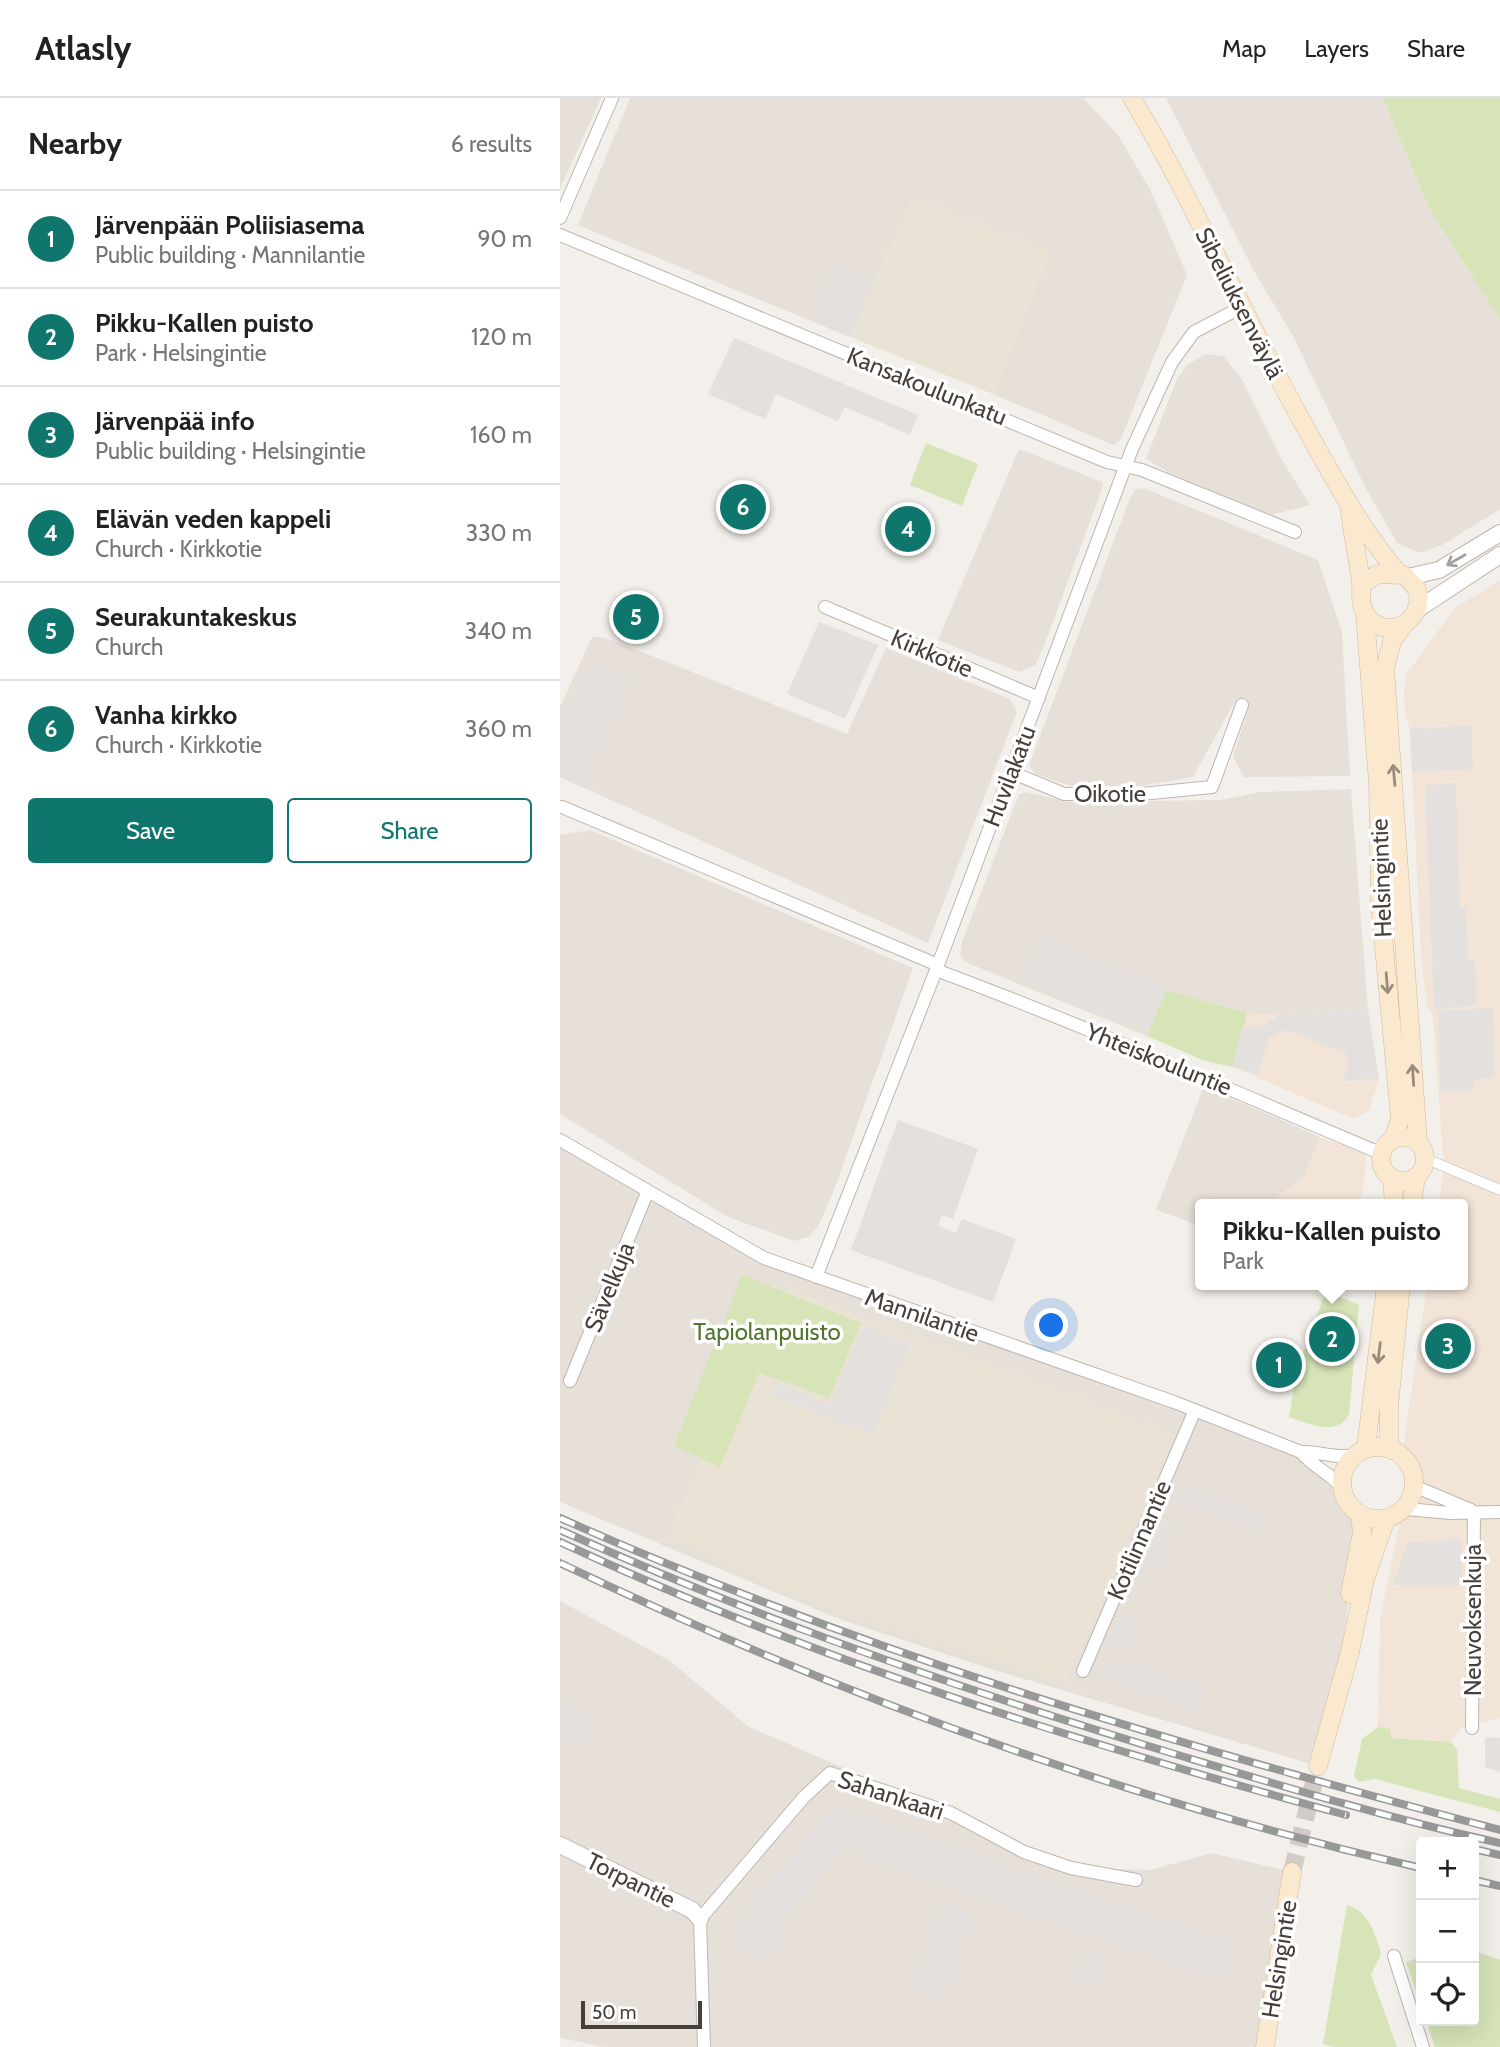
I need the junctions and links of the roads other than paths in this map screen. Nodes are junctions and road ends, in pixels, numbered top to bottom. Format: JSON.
{"nodes":[{"id":1,"x":612,"y":98,"type":"edge"},
{"id":2,"x":1132,"y":98,"type":"edge"},
{"id":3,"x":560,"y":218,"type":"edge"},
{"id":4,"x":560,"y":235,"type":"edge"},
{"id":5,"x":1242,"y":307,"type":"junction"},
{"id":6,"x":1125,"y":468,"type":"junction"},
{"id":7,"x":1349,"y":509,"type":"junction"},
{"id":8,"x":1295,"y":532,"type":"dead end"},
{"id":9,"x":1500,"y":533,"type":"edge"},
{"id":10,"x":1500,"y":555,"type":"edge"},
{"id":11,"x":1403,"y":575,"type":"junction"},
{"id":12,"x":1361,"y":585,"type":"junction"},
{"id":13,"x":825,"y":607,"type":"dead end"},
{"id":14,"x":1418,"y":610,"type":"junction"},
{"id":15,"x":1365,"y":614,"type":"junction"},
{"id":16,"x":1404,"y":625,"type":"junction"},
{"id":17,"x":1039,"y":698,"type":"junction"},
{"id":18,"x":1242,"y":705,"type":"dead end"},
{"id":19,"x":1011,"y":772,"type":"junction"},
{"id":20,"x":562,"y":807,"type":"dead end"},
{"id":21,"x":937,"y":967,"type":"junction"},
{"id":22,"x":560,"y":1140,"type":"edge"},
{"id":23,"x":1393,"y":1140,"type":"junction"},
{"id":24,"x":1418,"y":1143,"type":"junction"},
{"id":25,"x":1380,"y":1153,"type":"junction"},
{"id":26,"x":1436,"y":1163,"type":"dead end"},
{"id":27,"x":1416,"y":1177,"type":"junction"},
{"id":28,"x":1392,"y":1178,"type":"junction"},
{"id":29,"x":1500,"y":1190,"type":"edge"},
{"id":30,"x":647,"y":1193,"type":"junction"},
{"id":31,"x":1394,"y":1199,"type":"edge"},
{"id":32,"x":1413,"y":1199,"type":"edge"},
{"id":33,"x":816,"y":1277,"type":"junction"},
{"id":34,"x":1385,"y":1290,"type":"edge"},
{"id":35,"x":1401,"y":1290,"type":"edge"},
{"id":36,"x":570,"y":1381,"type":"dead end"},
{"id":37,"x":1195,"y":1410,"type":"junction"},
{"id":38,"x":1389,"y":1447,"type":"junction"},
{"id":39,"x":1360,"y":1451,"type":"junction"},
{"id":40,"x":1301,"y":1452,"type":"junction"},
{"id":41,"x":1414,"y":1486,"type":"junction"},
{"id":42,"x":1343,"y":1489,"type":"junction"},
{"id":43,"x":1406,"y":1508,"type":"junction"},
{"id":44,"x":1474,"y":1512,"type":"junction"},
{"id":45,"x":1500,"y":1512,"type":"edge"},
{"id":46,"x":1360,"y":1516,"type":"junction"},
{"id":47,"x":1386,"y":1519,"type":"junction"},
{"id":48,"x":1083,"y":1671,"type":"dead end"},
{"id":49,"x":1342,"y":1677,"type":"junction"},
{"id":50,"x":1472,"y":1728,"type":"dead end"},
{"id":51,"x":1318,"y":1766,"type":"tunnel mouth"},
{"id":52,"x":560,"y":1845,"type":"edge"},
{"id":53,"x":1292,"y":1872,"type":"tunnel mouth"},
{"id":54,"x":1136,"y":1880,"type":"dead end"},
{"id":55,"x":700,"y":1919,"type":"junction"},
{"id":56,"x":1394,"y":1956,"type":"dead end"},
{"id":57,"x":704,"y":2047,"type":"edge"},
{"id":58,"x":1265,"y":2047,"type":"edge"},
{"id":59,"x":1423,"y":2047,"type":"edge"}],
"edges":[{"from":1,"to":3,"type":"street"},
{"from":2,"to":5,"type":"main road","name":"Sibeliuksenväylä"},
{"from":4,"to":6,"type":"street","name":"Kansakoulunkatu"},
{"from":5,"to":6,"type":"street","name":"Huvilakatu"},
{"from":5,"to":7,"type":"main road","name":"Sibeliuksenväylä"},
{"from":6,"to":8,"type":"street","name":"Kansakoulunkatu"},
{"from":6,"to":17,"type":"street","name":"Huvilakatu"},
{"from":7,"to":11,"type":"main road","name":"Sibeliuksenväylä"},
{"from":7,"to":12,"type":"main road","name":"Sibeliuksenväylä"},
{"from":9,"to":11,"type":"street","one_way":true},
{"from":10,"to":14,"type":"street"},
{"from":11,"to":12,"type":"main road"},
{"from":11,"to":14,"type":"main road"},
{"from":12,"to":15,"type":"main road"},
{"from":13,"to":17,"type":"street","name":"Kirkkotie"},
{"from":14,"to":16,"type":"main road"},
{"from":15,"to":16,"type":"main road"},
{"from":15,"to":23,"type":"main road","name":"Helsingintie","one_way":true},
{"from":24,"to":16,"type":"main road","name":"Helsingintie","one_way":true},
{"from":17,"to":19,"type":"street","name":"Huvilakatu"},
{"from":18,"to":19,"type":"street","name":"Oikotie"},
{"from":19,"to":21,"type":"street","name":"Huvilakatu"},
{"from":20,"to":21,"type":"street","name":"Yhteiskouluntie"},
{"from":21,"to":25,"type":"street","name":"Yhteiskouluntie"},
{"from":21,"to":33,"type":"street","name":"Huvilakatu"},
{"from":22,"to":30,"type":"street","name":"Mannilantie"},
{"from":23,"to":24,"type":"main road"},
{"from":23,"to":25,"type":"main road"},
{"from":24,"to":27,"type":"main road"},
{"from":25,"to":28,"type":"main road"},
{"from":26,"to":29,"type":"street"},
{"from":27,"to":28,"type":"main road"},
{"from":27,"to":32,"type":"main road"},
{"from":28,"to":31,"type":"main road"},
{"from":30,"to":33,"type":"street","name":"Mannilantie"},
{"from":30,"to":36,"type":"street","name":"Sävelkuja"},
{"from":33,"to":37,"type":"street","name":"Mannilantie"},
{"from":34,"to":39,"type":"main road","one_way":true},
{"from":35,"to":38,"type":"main road"},
{"from":37,"to":40,"type":"street","name":"Mannilantie"},
{"from":37,"to":48,"type":"street","name":"Kotilinnantie"},
{"from":38,"to":39,"type":"main road"},
{"from":38,"to":41,"type":"main road"},
{"from":39,"to":40,"type":"street","name":"Mannilantie"},
{"from":39,"to":42,"type":"main road"},
{"from":40,"to":42,"type":"street","name":"Mannilantie"},
{"from":41,"to":43,"type":"main road"},
{"from":41,"to":44,"type":"street"},
{"from":42,"to":46,"type":"main road"},
{"from":43,"to":44,"type":"street"},
{"from":43,"to":47,"type":"main road"},
{"from":44,"to":45,"type":"street"},
{"from":44,"to":50,"type":"street","name":"Neuvoksenkuja"},
{"from":46,"to":47,"type":"main road"},
{"from":46,"to":49,"type":"main road"},
{"from":47,"to":49,"type":"main road"},
{"from":49,"to":51,"type":"main road"},
{"from":52,"to":55,"type":"street","name":"Torpantie"},
{"from":53,"to":58,"type":"main road","name":"Helsingintie"},
{"from":54,"to":55,"type":"street","name":"Sahankaari"},
{"from":55,"to":57,"type":"street"},
{"from":56,"to":59,"type":"street"}]}
